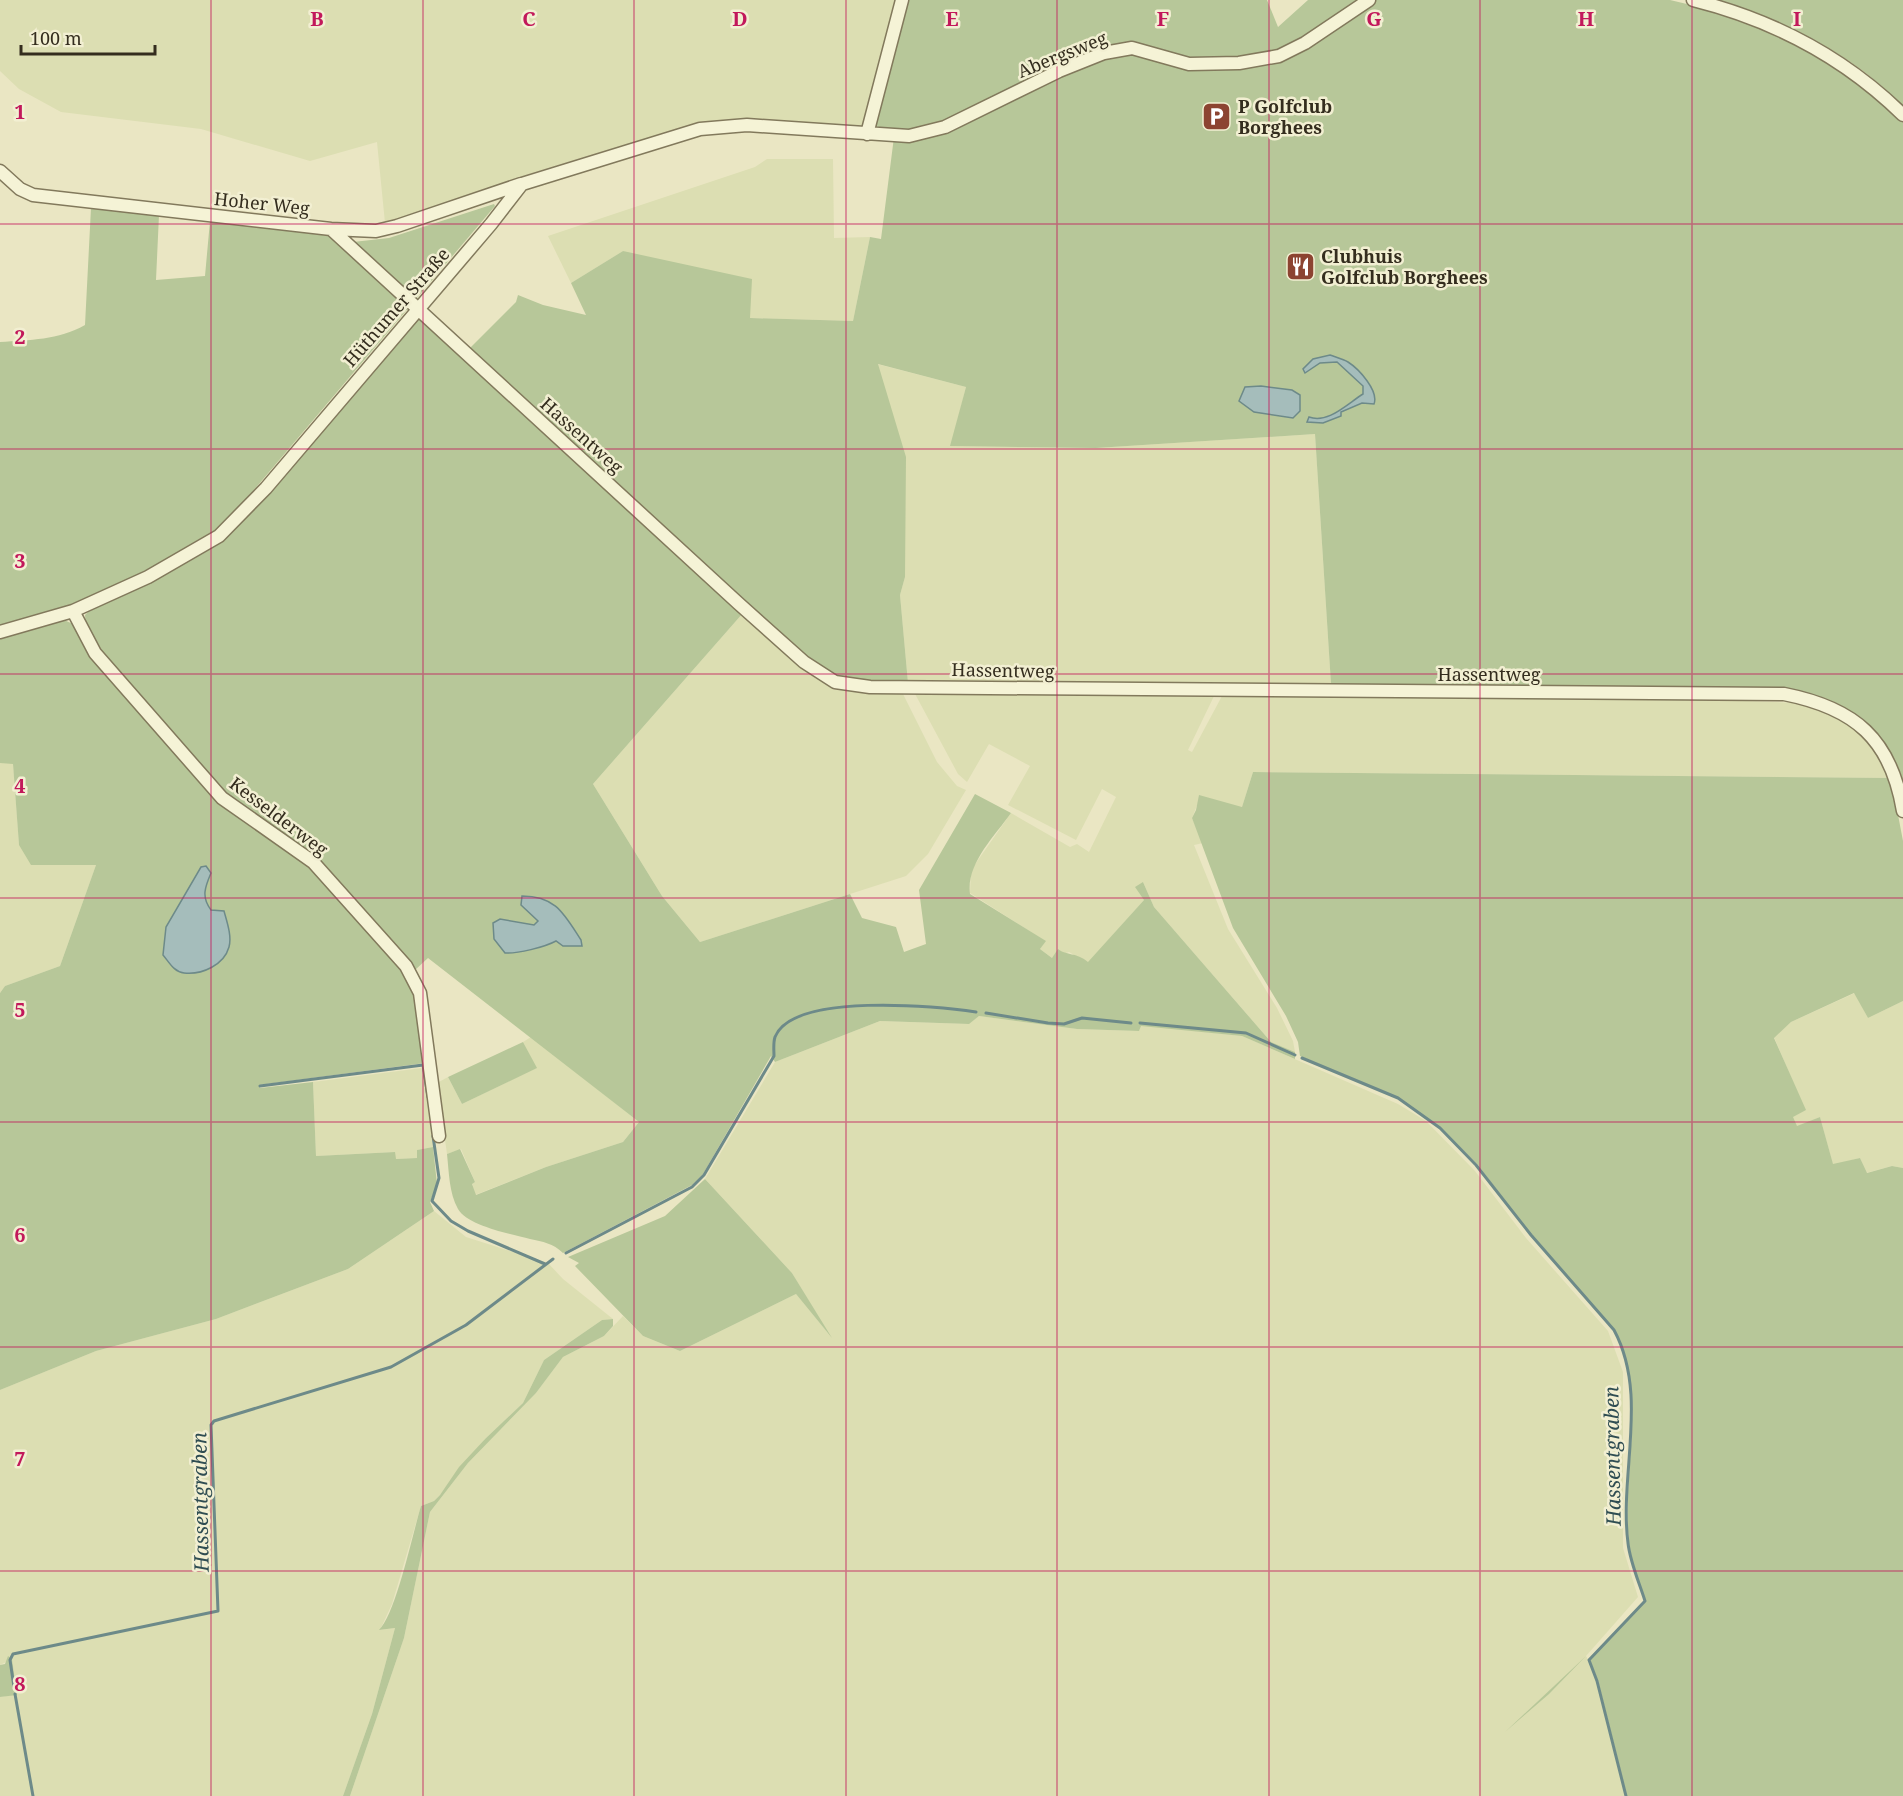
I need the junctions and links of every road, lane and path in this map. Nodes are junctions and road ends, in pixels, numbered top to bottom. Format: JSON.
{"nodes":[{"id":1,"x":902,"y":0,"type":"edge"},
{"id":2,"x":1369,"y":0,"type":"edge"},
{"id":3,"x":1693,"y":0,"type":"edge"},
{"id":4,"x":1903,"y":115,"type":"edge"},
{"id":5,"x":867,"y":134,"type":"junction"},
{"id":6,"x":0,"y":171,"type":"edge"},
{"id":7,"x":522,"y":184,"type":"junction"},
{"id":8,"x":331,"y":229,"type":"junction"},
{"id":9,"x":417,"y":309,"type":"junction"},
{"id":10,"x":73,"y":611,"type":"junction"},
{"id":11,"x":0,"y":632,"type":"edge"},
{"id":12,"x":1903,"y":812,"type":"edge"},
{"id":13,"x":439,"y":1136,"type":"dead end"}],
"edges":[{"from":1,"to":5,"type":"street"},
{"from":2,"to":5,"type":"street","name":"Abergsweg"},
{"from":3,"to":4,"type":"street"},
{"from":5,"to":7,"type":"street"},
{"from":6,"to":8,"type":"street","name":"Hoher Weg"},
{"from":7,"to":8,"type":"street","name":"Hoher Weg"},
{"from":7,"to":9,"type":"street","name":"Hüthumer Straße"},
{"from":8,"to":9,"type":"street","name":"Hassentweg"},
{"from":9,"to":10,"type":"street","name":"Hüthumer Straße"},
{"from":9,"to":12,"type":"street","name":"Hassentweg"},
{"from":10,"to":11,"type":"street","name":"Hüthumer Straße"},
{"from":10,"to":13,"type":"street","name":"Kesselderweg"}]}
